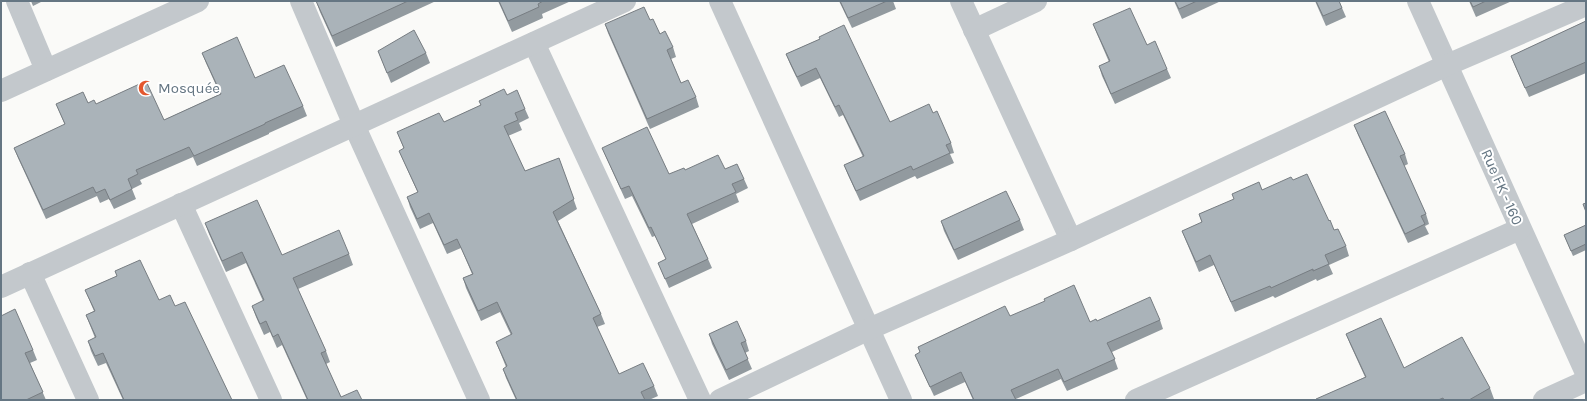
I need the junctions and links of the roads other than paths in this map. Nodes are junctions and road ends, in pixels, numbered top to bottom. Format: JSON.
{"nodes":[{"id":1,"x":17,"y":1,"type":"edge"},
{"id":2,"x":198,"y":1,"type":"edge"},
{"id":3,"x":301,"y":1,"type":"edge"},
{"id":4,"x":625,"y":1,"type":"edge"},
{"id":5,"x":720,"y":1,"type":"edge"},
{"id":6,"x":961,"y":1,"type":"edge"},
{"id":7,"x":1036,"y":1,"type":"edge"},
{"id":8,"x":1418,"y":1,"type":"edge"},
{"id":9,"x":1586,"y":5,"type":"edge"},
{"id":10,"x":974,"y":30,"type":"junction"},
{"id":11,"x":534,"y":43,"type":"junction"},
{"id":12,"x":1447,"y":65,"type":"junction"},
{"id":13,"x":46,"y":70,"type":"junction"},
{"id":14,"x":1,"y":91,"type":"edge"},
{"id":15,"x":354,"y":125,"type":"junction"},
{"id":16,"x":181,"y":204,"type":"junction"},
{"id":17,"x":1520,"y":228,"type":"junction"},
{"id":18,"x":1071,"y":240,"type":"junction"},
{"id":19,"x":30,"y":273,"type":"junction"},
{"id":20,"x":1,"y":287,"type":"edge"},
{"id":21,"x":869,"y":329,"type":"junction"},
{"id":22,"x":1586,"y":373,"type":"edge"},
{"id":23,"x":1586,"y":380,"type":"edge"},
{"id":24,"x":88,"y":400,"type":"edge"},
{"id":25,"x":271,"y":400,"type":"edge"},
{"id":26,"x":479,"y":400,"type":"edge"},
{"id":27,"x":700,"y":400,"type":"edge"},
{"id":28,"x":720,"y":400,"type":"edge"},
{"id":29,"x":901,"y":400,"type":"edge"},
{"id":30,"x":1136,"y":400,"type":"edge"},
{"id":31,"x":1544,"y":400,"type":"edge"}],
"edges":[{"from":1,"to":13,"type":"street"},
{"from":2,"to":13,"type":"street"},
{"from":3,"to":15,"type":"street"},
{"from":4,"to":11,"type":"street"},
{"from":5,"to":21,"type":"street"},
{"from":6,"to":10,"type":"street"},
{"from":7,"to":10,"type":"street"},
{"from":8,"to":12,"type":"street","name":"Rue FK - 160"},
{"from":9,"to":12,"type":"street"},
{"from":10,"to":18,"type":"street"},
{"from":11,"to":15,"type":"street"},
{"from":11,"to":27,"type":"street"},
{"from":12,"to":17,"type":"street","name":"Rue FK - 160"},
{"from":12,"to":18,"type":"street"},
{"from":13,"to":14,"type":"street"},
{"from":15,"to":16,"type":"street"},
{"from":15,"to":26,"type":"street"},
{"from":16,"to":19,"type":"street"},
{"from":16,"to":25,"type":"street"},
{"from":17,"to":22,"type":"street","name":"Rue FK - 160"},
{"from":17,"to":30,"type":"street"},
{"from":18,"to":21,"type":"street"},
{"from":19,"to":20,"type":"street"},
{"from":19,"to":24,"type":"street"},
{"from":21,"to":28,"type":"street"},
{"from":21,"to":29,"type":"street"},
{"from":23,"to":31,"type":"street"}]}
